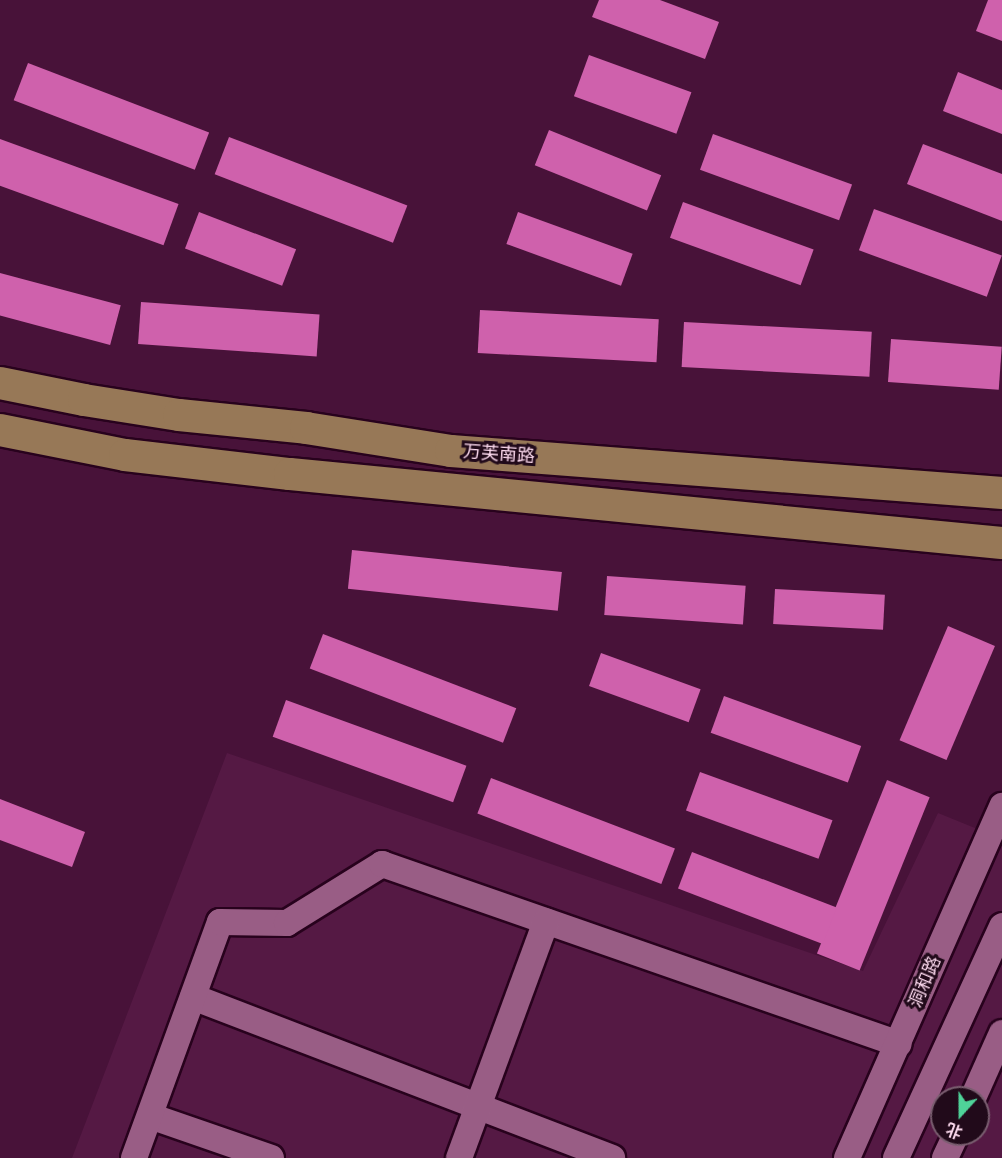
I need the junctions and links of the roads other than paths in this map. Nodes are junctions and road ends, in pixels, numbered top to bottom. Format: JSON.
{"nodes":[{"id":1,"x":0,"y":382,"type":"edge"},
{"id":2,"x":0,"y":430,"type":"edge"},
{"id":3,"x":1002,"y":493,"type":"edge"},
{"id":4,"x":1002,"y":543,"type":"edge"},
{"id":5,"x":1002,"y":806,"type":"edge"},
{"id":6,"x":546,"y":921,"type":"junction"},
{"id":7,"x":1002,"y":926,"type":"edge"},
{"id":8,"x":193,"y":997,"type":"junction"},
{"id":9,"x":1002,"y":1033,"type":"edge"},
{"id":10,"x":899,"y":1044,"type":"junction"},
{"id":11,"x":978,"y":1086,"type":"edge"},
{"id":12,"x":478,"y":1108,"type":"junction"},
{"id":13,"x":150,"y":1116,"type":"junction"},
{"id":14,"x":134,"y":1158,"type":"edge"},
{"id":15,"x":271,"y":1158,"type":"edge"},
{"id":16,"x":459,"y":1158,"type":"edge"},
{"id":17,"x":612,"y":1158,"type":"edge"},
{"id":18,"x":847,"y":1158,"type":"edge"},
{"id":19,"x":896,"y":1158,"type":"edge"}],
"edges":[{"from":1,"to":3,"type":"main road","name":"万芙南路"},
{"from":2,"to":4,"type":"main road"},
{"from":5,"to":10,"type":"street","name":"洞和路"},
{"from":6,"to":8,"type":"street"},
{"from":6,"to":10,"type":"street"},
{"from":6,"to":12,"type":"street"},
{"from":7,"to":19,"type":"street"},
{"from":8,"to":12,"type":"street"},
{"from":8,"to":13,"type":"street"},
{"from":9,"to":11,"type":"street"},
{"from":10,"to":18,"type":"street","name":"洞和路"},
{"from":12,"to":16,"type":"street"},
{"from":12,"to":17,"type":"street"},
{"from":13,"to":14,"type":"street"},
{"from":13,"to":15,"type":"street"}]}
